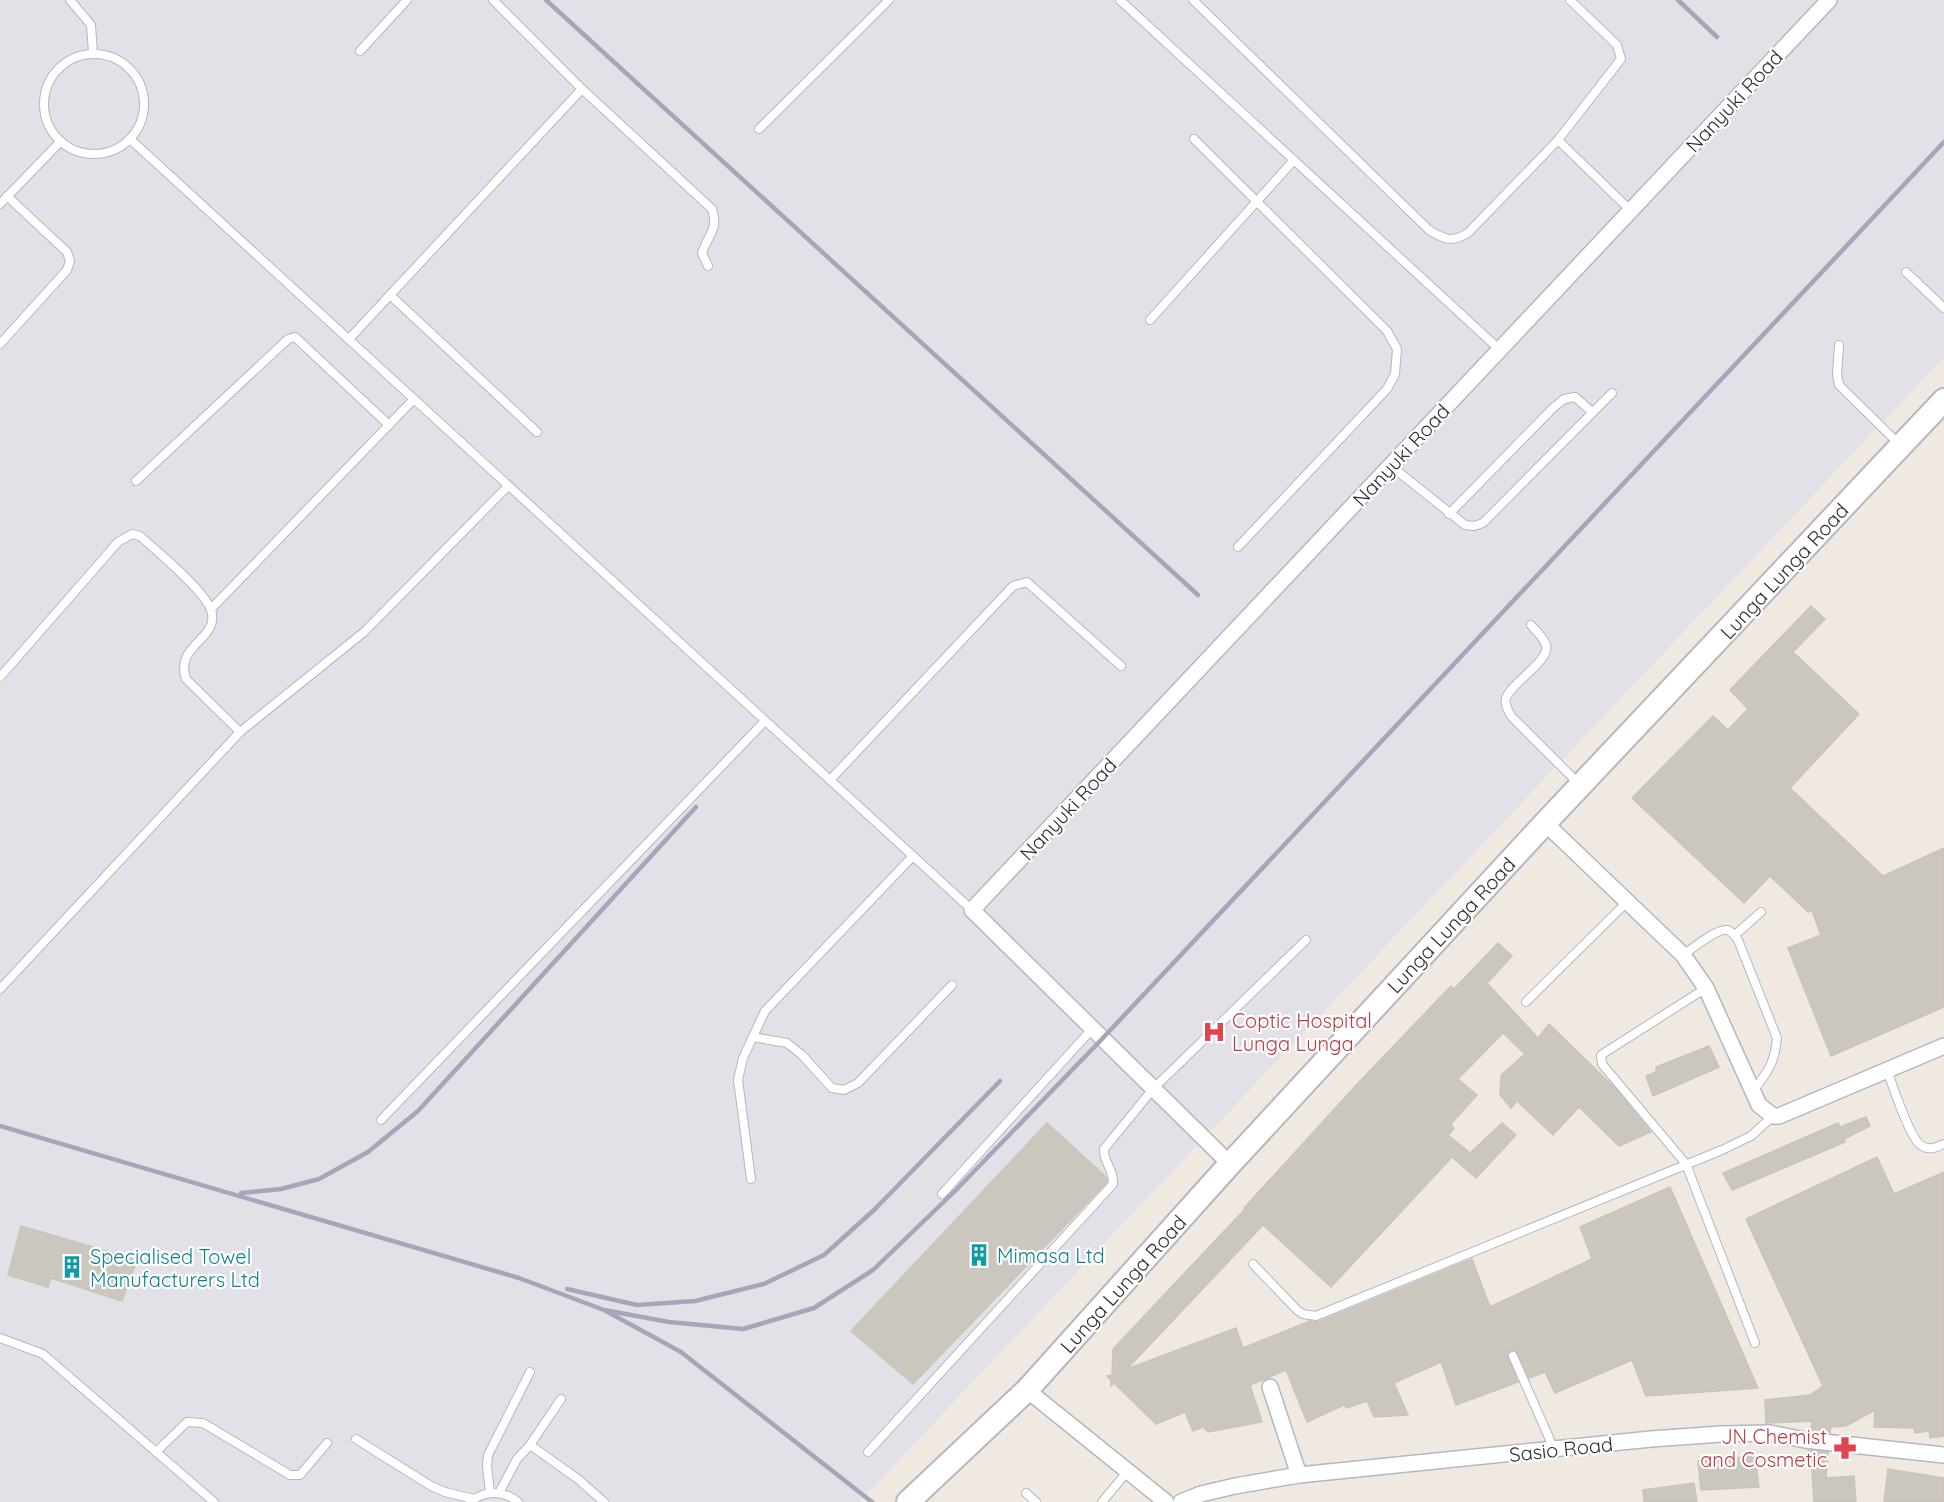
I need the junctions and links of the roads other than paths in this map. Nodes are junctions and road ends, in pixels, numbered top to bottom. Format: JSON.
{"nodes":[{"id":1,"x":70,"y":0,"type":"edge"},
{"id":2,"x":407,"y":0,"type":"edge"},
{"id":3,"x":493,"y":0,"type":"edge"},
{"id":4,"x":889,"y":0,"type":"edge"},
{"id":5,"x":1120,"y":0,"type":"edge"},
{"id":6,"x":1193,"y":0,"type":"edge"},
{"id":7,"x":1570,"y":0,"type":"edge"},
{"id":8,"x":1829,"y":0,"type":"edge"},
{"id":9,"x":360,"y":51,"type":"dead end"},
{"id":10,"x":93,"y":53,"type":"junction"},
{"id":11,"x":582,"y":89,"type":"junction"},
{"id":12,"x":759,"y":129,"type":"dead end"},
{"id":13,"x":130,"y":139,"type":"junction"},
{"id":14,"x":1194,"y":139,"type":"dead end"},
{"id":15,"x":1558,"y":140,"type":"junction"},
{"id":16,"x":60,"y":142,"type":"junction"},
{"id":17,"x":1294,"y":160,"type":"junction"},
{"id":18,"x":8,"y":196,"type":"junction"},
{"id":19,"x":1257,"y":201,"type":"junction"},
{"id":20,"x":0,"y":204,"type":"edge"},
{"id":21,"x":1631,"y":211,"type":"junction"},
{"id":22,"x":708,"y":266,"type":"dead end"},
{"id":23,"x":1906,"y":272,"type":"dead end"},
{"id":24,"x":390,"y":295,"type":"junction"},
{"id":25,"x":1944,"y":308,"type":"edge"},
{"id":26,"x":1150,"y":320,"type":"dead end"},
{"id":27,"x":350,"y":339,"type":"junction"},
{"id":28,"x":0,"y":344,"type":"edge"},
{"id":29,"x":1839,"y":345,"type":"dead end"},
{"id":30,"x":1500,"y":350,"type":"junction"},
{"id":31,"x":1612,"y":393,"type":"dead end"},
{"id":32,"x":414,"y":399,"type":"junction"},
{"id":33,"x":1944,"y":400,"type":"edge"},
{"id":34,"x":1592,"y":412,"type":"junction"},
{"id":35,"x":389,"y":425,"type":"junction"},
{"id":36,"x":537,"y":432,"type":"dead end"},
{"id":37,"x":1902,"y":446,"type":"junction"},
{"id":38,"x":1391,"y":466,"type":"junction"},
{"id":39,"x":136,"y":481,"type":"dead end"},
{"id":40,"x":508,"y":486,"type":"junction"},
{"id":41,"x":1449,"y":513,"type":"junction"},
{"id":42,"x":1238,"y":547,"type":"dead end"},
{"id":43,"x":211,"y":609,"type":"junction"},
{"id":44,"x":1531,"y":625,"type":"dead end"},
{"id":45,"x":1121,"y":666,"type":"dead end"},
{"id":46,"x":0,"y":677,"type":"edge"},
{"id":47,"x":765,"y":721,"type":"junction"},
{"id":48,"x":240,"y":732,"type":"junction"},
{"id":49,"x":830,"y":780,"type":"junction"},
{"id":50,"x":1580,"y":785,"type":"junction"},
{"id":51,"x":1545,"y":823,"type":"junction"},
{"id":52,"x":914,"y":856,"type":"junction"},
{"id":53,"x":1628,"y":901,"type":"junction"},
{"id":54,"x":972,"y":910,"type":"junction"},
{"id":55,"x":1761,"y":912,"type":"dead end"},
{"id":56,"x":1735,"y":935,"type":"junction"},
{"id":57,"x":1306,"y":940,"type":"dead end"},
{"id":58,"x":1683,"y":955,"type":"junction"},
{"id":59,"x":952,"y":985,"type":"dead end"},
{"id":60,"x":1706,"y":988,"type":"junction"},
{"id":61,"x":0,"y":989,"type":"edge"},
{"id":62,"x":1526,"y":1002,"type":"dead end"},
{"id":63,"x":1092,"y":1029,"type":"junction"},
{"id":64,"x":753,"y":1037,"type":"junction"},
{"id":65,"x":1944,"y":1046,"type":"edge"},
{"id":66,"x":1887,"y":1070,"type":"junction"},
{"id":67,"x":1153,"y":1089,"type":"junction"},
{"id":68,"x":1753,"y":1092,"type":"junction"},
{"id":69,"x":1773,"y":1116,"type":"junction"},
{"id":70,"x":381,"y":1120,"type":"dead end"},
{"id":71,"x":1944,"y":1144,"type":"edge"},
{"id":72,"x":1230,"y":1164,"type":"junction"},
{"id":73,"x":1686,"y":1164,"type":"junction"},
{"id":74,"x":751,"y":1179,"type":"dead end"},
{"id":75,"x":942,"y":1194,"type":"dead end"},
{"id":76,"x":1253,"y":1264,"type":"dead end"},
{"id":77,"x":0,"y":1338,"type":"edge"},
{"id":78,"x":1755,"y":1343,"type":"dead end"},
{"id":79,"x":1513,"y":1356,"type":"dead end"},
{"id":80,"x":530,"y":1372,"type":"dead end"},
{"id":81,"x":1270,"y":1387,"type":"dead end"},
{"id":82,"x":1027,"y":1390,"type":"junction"},
{"id":83,"x":561,"y":1399,"type":"dead end"},
{"id":84,"x":356,"y":1439,"type":"dead end"},
{"id":85,"x":327,"y":1443,"type":"dead end"},
{"id":86,"x":530,"y":1445,"type":"junction"},
{"id":87,"x":1554,"y":1449,"type":"junction"},
{"id":88,"x":156,"y":1452,"type":"junction"},
{"id":89,"x":868,"y":1452,"type":"dead end"},
{"id":90,"x":1944,"y":1455,"type":"edge"},
{"id":91,"x":1127,"y":1472,"type":"junction"},
{"id":92,"x":1299,"y":1476,"type":"junction"},
{"id":93,"x":489,"y":1492,"type":"junction"},
{"id":94,"x":499,"y":1493,"type":"junction"},
{"id":95,"x":1026,"y":1493,"type":"dead end"},
{"id":96,"x":472,"y":1500,"type":"edge"},
{"id":97,"x":214,"y":1502,"type":"edge"},
{"id":98,"x":518,"y":1502,"type":"edge"},
{"id":99,"x":604,"y":1502,"type":"edge"},
{"id":100,"x":908,"y":1502,"type":"edge"},
{"id":101,"x":1036,"y":1502,"type":"edge"},
{"id":102,"x":1102,"y":1502,"type":"edge"},
{"id":103,"x":1166,"y":1502,"type":"edge"},
{"id":104,"x":1181,"y":1502,"type":"edge"}],
"edges":[{"from":1,"to":10,"type":"lane"},
{"from":2,"to":9,"type":"lane"},
{"from":3,"to":11,"type":"lane"},
{"from":4,"to":12,"type":"lane"},
{"from":5,"to":17,"type":"lane"},
{"from":6,"to":15,"type":"lane"},
{"from":7,"to":15,"type":"lane"},
{"from":8,"to":21,"type":"street","name":"Nanyuki Road"},
{"from":10,"to":13,"type":"lane"},
{"from":10,"to":16,"type":"lane"},
{"from":11,"to":22,"type":"lane"},
{"from":11,"to":24,"type":"lane"},
{"from":13,"to":16,"type":"lane"},
{"from":13,"to":27,"type":"lane"},
{"from":14,"to":19,"type":"lane"},
{"from":15,"to":21,"type":"lane"},
{"from":16,"to":18,"type":"lane"},
{"from":17,"to":19,"type":"lane"},
{"from":17,"to":30,"type":"lane"},
{"from":18,"to":20,"type":"lane"},
{"from":18,"to":28,"type":"lane"},
{"from":19,"to":26,"type":"lane"},
{"from":19,"to":42,"type":"lane"},
{"from":21,"to":30,"type":"street","name":"Nanyuki Road"},
{"from":23,"to":25,"type":"lane"},
{"from":24,"to":27,"type":"lane"},
{"from":24,"to":36,"type":"lane"},
{"from":27,"to":32,"type":"lane"},
{"from":29,"to":37,"type":"lane"},
{"from":30,"to":38,"type":"street","name":"Nanyuki Road"},
{"from":31,"to":34,"type":"lane"},
{"from":32,"to":35,"type":"lane"},
{"from":32,"to":40,"type":"lane"},
{"from":33,"to":37,"type":"main road","name":"Lunga Lunga Road"},
{"from":34,"to":41,"type":"lane"},
{"from":34,"to":41,"type":"lane"},
{"from":35,"to":39,"type":"lane"},
{"from":35,"to":43,"type":"lane"},
{"from":37,"to":50,"type":"main road","name":"Lunga Lunga Road"},
{"from":38,"to":41,"type":"lane"},
{"from":38,"to":54,"type":"street","name":"Nanyuki Road"},
{"from":40,"to":47,"type":"lane"},
{"from":40,"to":48,"type":"lane"},
{"from":43,"to":46,"type":"lane"},
{"from":43,"to":48,"type":"lane"},
{"from":44,"to":50,"type":"lane"},
{"from":45,"to":49,"type":"lane"},
{"from":47,"to":49,"type":"lane"},
{"from":47,"to":70,"type":"lane"},
{"from":48,"to":61,"type":"lane"},
{"from":49,"to":52,"type":"lane"},
{"from":50,"to":51,"type":"main road","name":"Lunga Lunga Road"},
{"from":51,"to":53,"type":"street"},
{"from":51,"to":72,"type":"main road","name":"Lunga Lunga Road"},
{"from":52,"to":54,"type":"lane"},
{"from":52,"to":64,"type":"lane"},
{"from":53,"to":58,"type":"street"},
{"from":53,"to":62,"type":"lane"},
{"from":54,"to":63,"type":"street"},
{"from":55,"to":56,"type":"lane"},
{"from":56,"to":58,"type":"lane"},
{"from":56,"to":68,"type":"lane"},
{"from":57,"to":67,"type":"lane"},
{"from":58,"to":60,"type":"street"},
{"from":59,"to":64,"type":"lane"},
{"from":60,"to":68,"type":"street"},
{"from":60,"to":73,"type":"lane"},
{"from":63,"to":67,"type":"street"},
{"from":63,"to":75,"type":"lane"},
{"from":64,"to":74,"type":"lane"},
{"from":65,"to":66,"type":"street"},
{"from":66,"to":69,"type":"street"},
{"from":66,"to":71,"type":"lane"},
{"from":67,"to":72,"type":"street"},
{"from":67,"to":89,"type":"lane"},
{"from":68,"to":69,"type":"street"},
{"from":69,"to":73,"type":"lane"},
{"from":72,"to":82,"type":"main road","name":"Lunga Lunga Road"},
{"from":73,"to":76,"type":"lane"},
{"from":73,"to":78,"type":"lane"},
{"from":77,"to":88,"type":"lane"},
{"from":79,"to":87,"type":"lane"},
{"from":80,"to":93,"type":"lane"},
{"from":81,"to":92,"type":"street"},
{"from":82,"to":91,"type":"street"},
{"from":82,"to":100,"type":"main road","name":"Lunga Lunga Road"},
{"from":83,"to":86,"type":"lane"},
{"from":84,"to":96,"type":"lane"},
{"from":85,"to":88,"type":"lane"},
{"from":86,"to":94,"type":"lane"},
{"from":86,"to":99,"type":"lane"},
{"from":87,"to":90,"type":"street","name":"Sasio Road"},
{"from":87,"to":92,"type":"street","name":"Sasio Road"},
{"from":88,"to":97,"type":"lane"},
{"from":91,"to":102,"type":"lane"},
{"from":91,"to":103,"type":"street"},
{"from":92,"to":104,"type":"street","name":"Sasio Road"},
{"from":93,"to":94,"type":"lane"},
{"from":93,"to":96,"type":"lane"},
{"from":94,"to":98,"type":"lane"},
{"from":95,"to":101,"type":"lane"}]}
